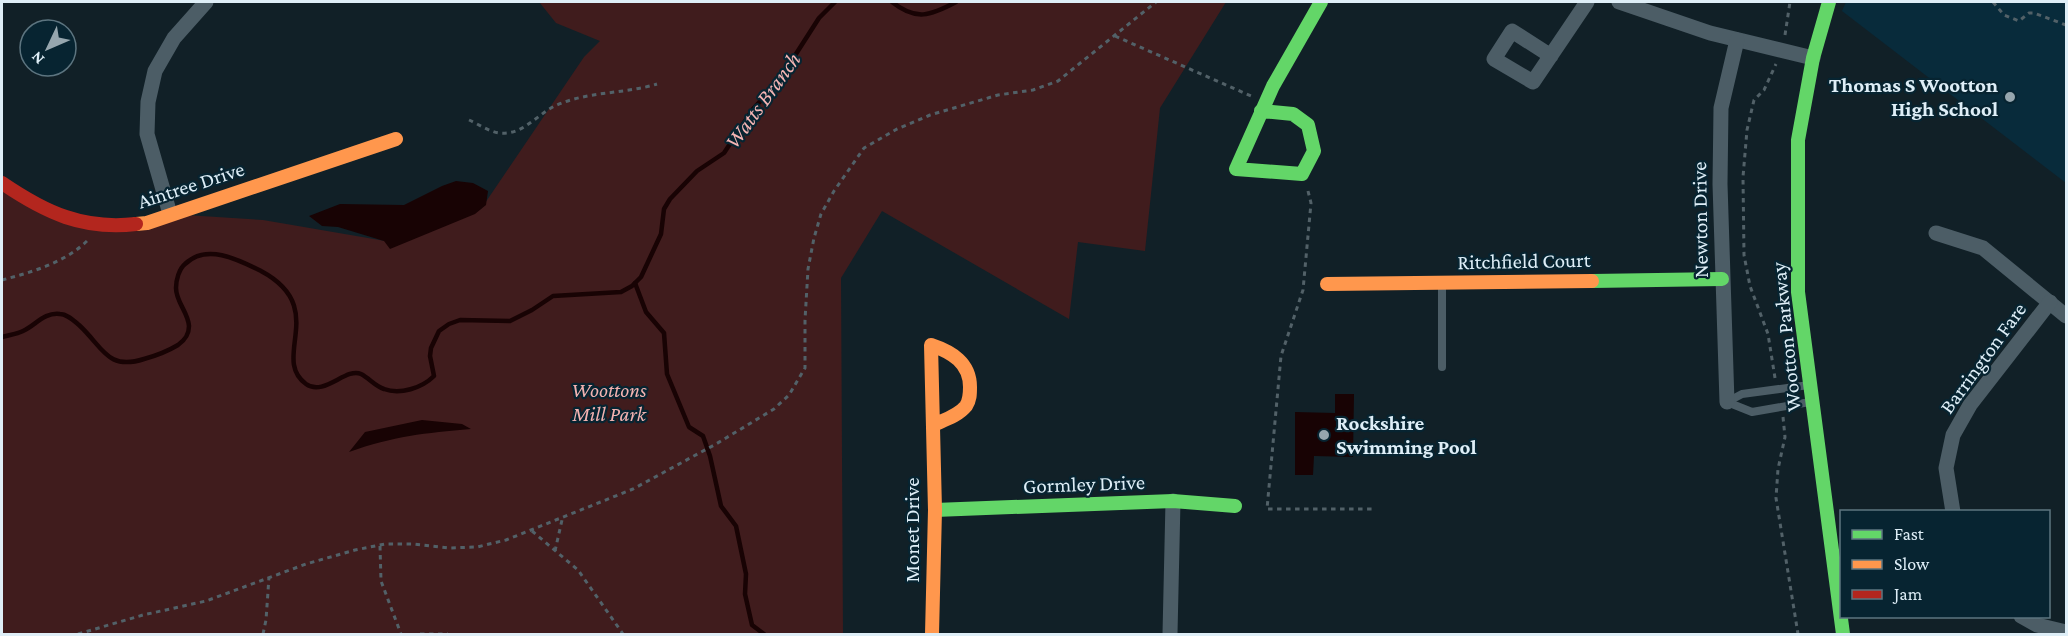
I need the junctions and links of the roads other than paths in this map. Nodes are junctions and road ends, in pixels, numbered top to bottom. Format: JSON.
{"nodes":[{"id":1,"x":206,"y":2,"type":"edge"},
{"id":2,"x":1321,"y":2,"type":"edge"},
{"id":3,"x":1587,"y":2,"type":"edge"},
{"id":4,"x":1619,"y":2,"type":"edge"},
{"id":5,"x":1829,"y":2,"type":"edge"},
{"id":6,"x":1737,"y":40,"type":"junction"},
{"id":7,"x":1551,"y":56,"type":"dead end"},
{"id":8,"x":1813,"y":58,"type":"junction"},
{"id":9,"x":1263,"y":107,"type":"junction"},
{"id":10,"x":396,"y":139,"type":"dead end"},
{"id":11,"x":2,"y":183,"type":"edge"},
{"id":12,"x":170,"y":214,"type":"junction"},
{"id":13,"x":1936,"y":233,"type":"dead end"},
{"id":14,"x":1722,"y":279,"type":"junction"},
{"id":15,"x":1442,"y":283,"type":"junction"},
{"id":16,"x":1327,"y":284,"type":"dead end"},
{"id":17,"x":2050,"y":302,"type":"junction"},
{"id":18,"x":2067,"y":316,"type":"edge"},
{"id":19,"x":1442,"y":367,"type":"dead end"},
{"id":20,"x":1811,"y":384,"type":"junction"},
{"id":21,"x":1727,"y":402,"type":"junction"},
{"id":22,"x":1813,"y":402,"type":"junction"},
{"id":23,"x":933,"y":425,"type":"junction"},
{"id":24,"x":1173,"y":501,"type":"junction"},
{"id":25,"x":1235,"y":506,"type":"dead end"},
{"id":26,"x":935,"y":510,"type":"junction"},
{"id":27,"x":1953,"y":510,"type":"edge"},
{"id":28,"x":1840,"y":611,"type":"edge"},
{"id":29,"x":1841,"y":618,"type":"edge"},
{"id":30,"x":2024,"y":618,"type":"edge"},
{"id":31,"x":2067,"y":632,"type":"edge"},
{"id":32,"x":932,"y":634,"type":"edge"},
{"id":33,"x":1170,"y":634,"type":"edge"},
{"id":34,"x":1843,"y":634,"type":"edge"}],
"edges":[{"from":1,"to":12,"type":"street"},
{"from":2,"to":9,"type":"street"},
{"from":3,"to":7,"type":"street"},
{"from":4,"to":6,"type":"street"},
{"from":5,"to":8,"type":"street","name":"Wootton Parkway"},
{"from":6,"to":8,"type":"street"},
{"from":6,"to":14,"type":"street","name":"Newton Drive"},
{"from":8,"to":20,"type":"street","name":"Wootton Parkway"},
{"from":9,"to":9,"type":"street"},
{"from":10,"to":12,"type":"street","name":"Aintree Drive"},
{"from":11,"to":12,"type":"street","name":"Aintree Drive"},
{"from":13,"to":17,"type":"street"},
{"from":14,"to":15,"type":"street","name":"Ritchfield Court"},
{"from":14,"to":21,"type":"street","name":"Newton Drive"},
{"from":15,"to":16,"type":"street","name":"Ritchfield Court"},
{"from":15,"to":19,"type":"lane"},
{"from":17,"to":18,"type":"street"},
{"from":17,"to":27,"type":"street","name":"Barrington Fare"},
{"from":20,"to":21,"type":"lane"},
{"from":20,"to":22,"type":"street","name":"Wootton Parkway"},
{"from":21,"to":22,"type":"lane"},
{"from":22,"to":28,"type":"street","name":"Wootton Parkway"},
{"from":23,"to":23,"type":"street","name":"Monet Drive"},
{"from":23,"to":26,"type":"street","name":"Monet Drive"},
{"from":24,"to":25,"type":"street","name":"Gormley Drive"},
{"from":24,"to":26,"type":"street","name":"Gormley Drive"},
{"from":24,"to":33,"type":"street"},
{"from":26,"to":32,"type":"street","name":"Monet Drive"},
{"from":29,"to":34,"type":"street","name":"Wootton Parkway"},
{"from":30,"to":31,"type":"street"}]}
